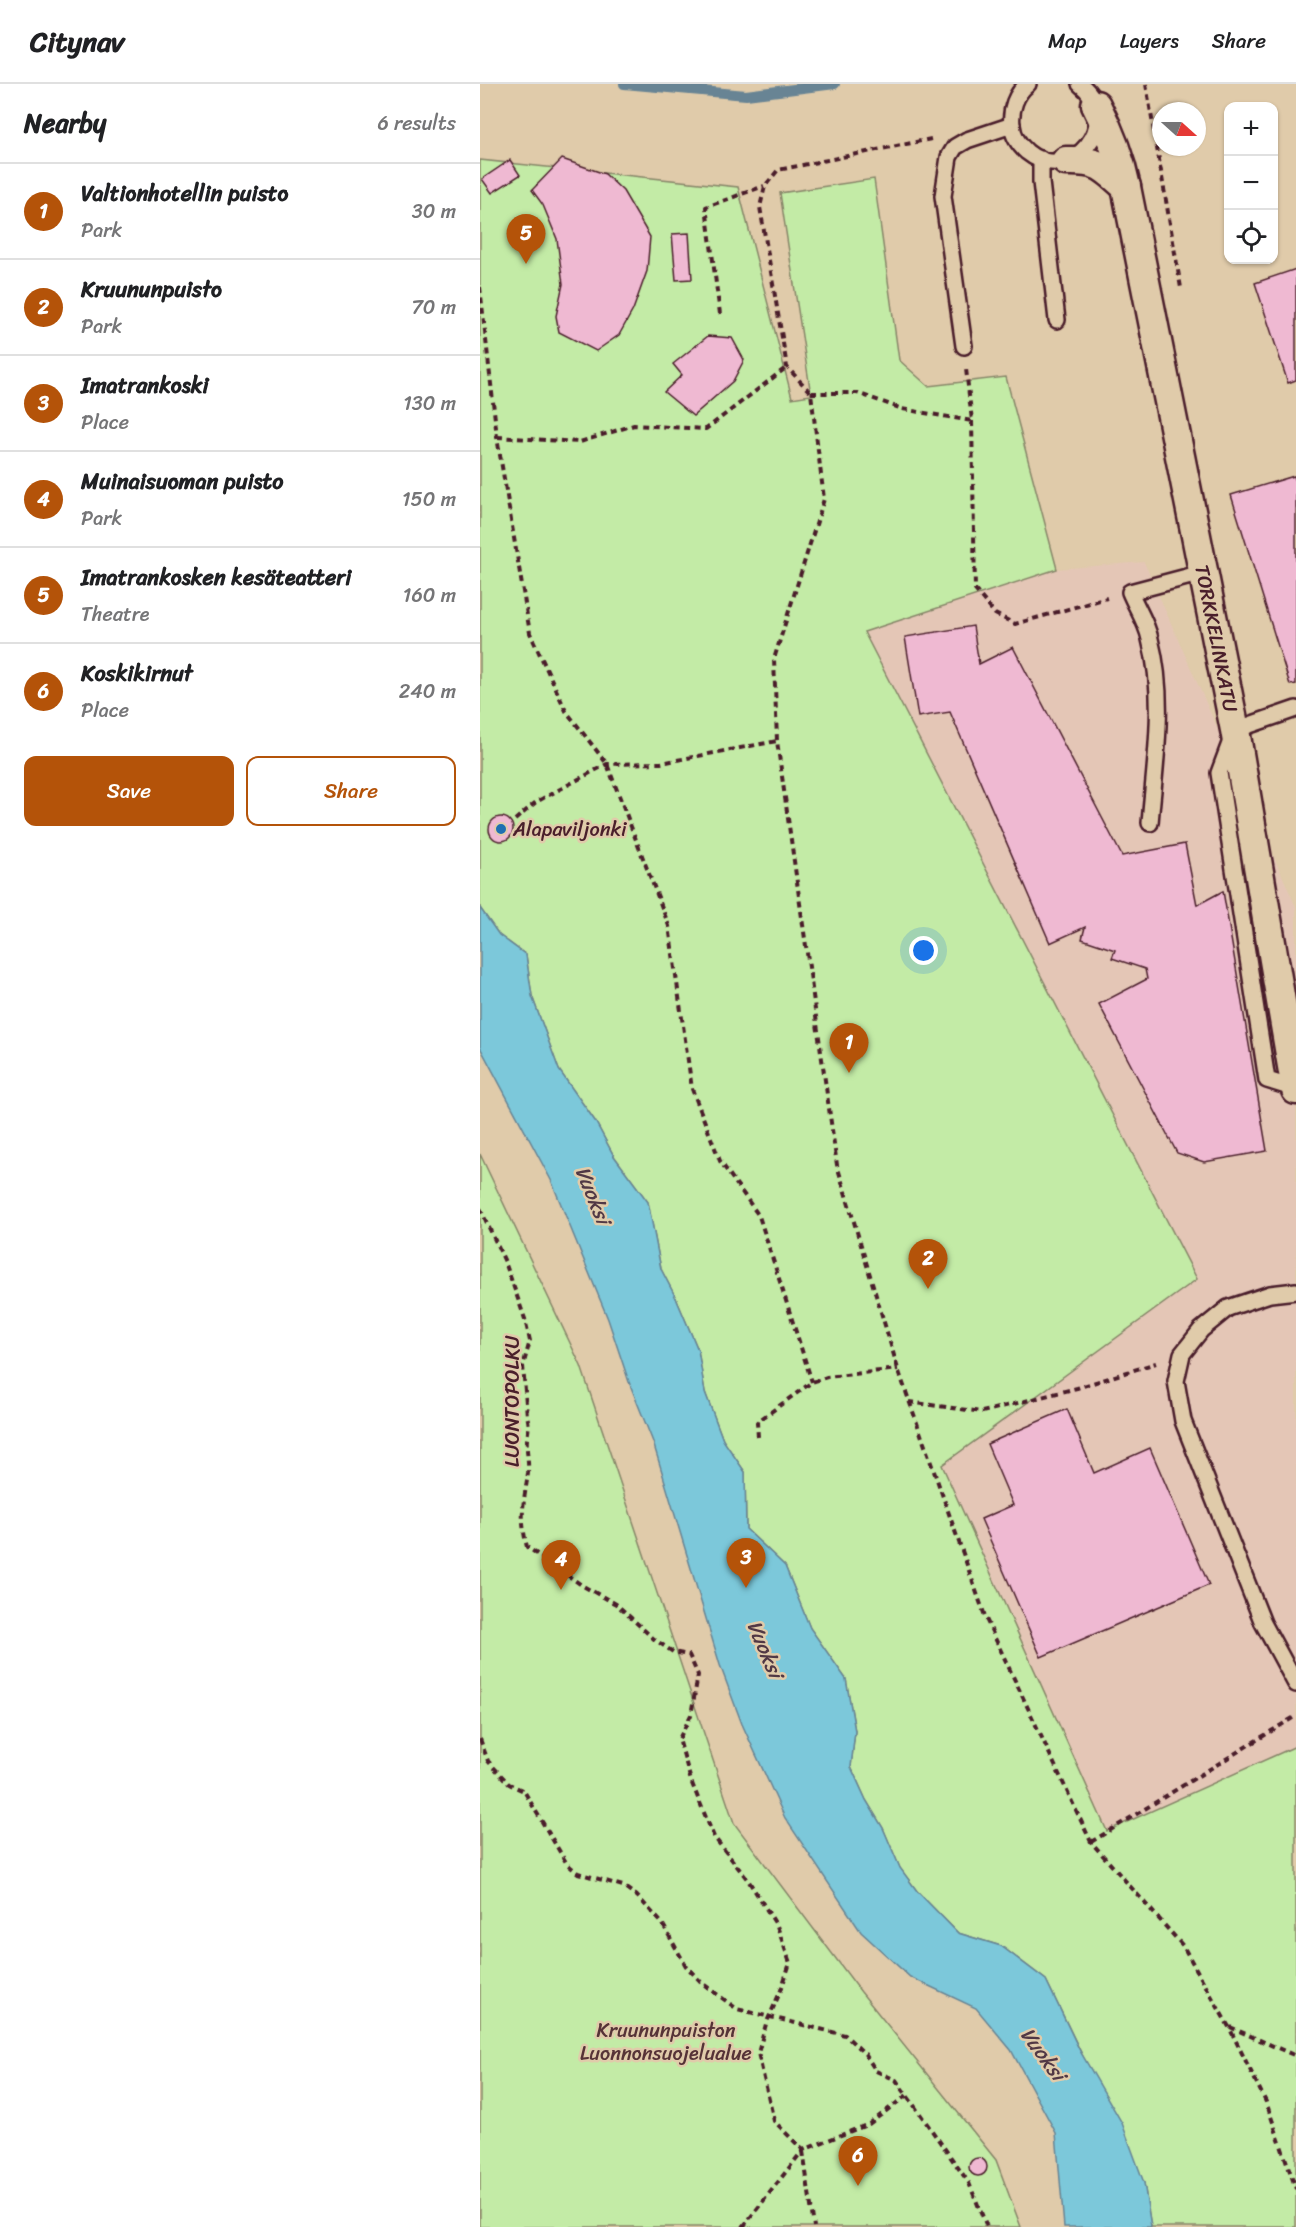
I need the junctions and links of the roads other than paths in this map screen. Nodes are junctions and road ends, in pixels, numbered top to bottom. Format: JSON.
{"nodes":[{"id":1,"x":1028,"y":84,"type":"edge"},
{"id":2,"x":1088,"y":95,"type":"edge"},
{"id":3,"x":1012,"y":125,"type":"junction"},
{"id":4,"x":1053,"y":160,"type":"junction"},
{"id":5,"x":1126,"y":187,"type":"junction"},
{"id":6,"x":1057,"y":320,"type":"dead end"},
{"id":7,"x":964,"y":346,"type":"road end"},
{"id":8,"x":1202,"y":573,"type":"junction"},
{"id":9,"x":1296,"y":709,"type":"edge"},
{"id":10,"x":1235,"y":730,"type":"junction"},
{"id":11,"x":1150,"y":823,"type":"dead end"},
{"id":12,"x":1296,"y":1089,"type":"edge"},
{"id":13,"x":1296,"y":1292,"type":"edge"},
{"id":14,"x":1296,"y":1684,"type":"edge"}],
"edges":[{"from":1,"to":3,"type":"lane"},
{"from":2,"to":4,"type":"lane"},
{"from":2,"to":5,"type":"street","name":"TORKKELINKATU"},
{"from":3,"to":4,"type":"lane"},
{"from":3,"to":7,"type":"lane"},
{"from":4,"to":5,"type":"street"},
{"from":4,"to":6,"type":"lane"},
{"from":5,"to":8,"type":"street","name":"TORKKELINKATU"},
{"from":8,"to":10,"type":"street","name":"TORKKELINKATU"},
{"from":8,"to":11,"type":"lane"},
{"from":9,"to":10,"type":"lane"},
{"from":10,"to":12,"type":"street","name":"TORKKELINKATU"},
{"from":13,"to":14,"type":"lane"}]}
